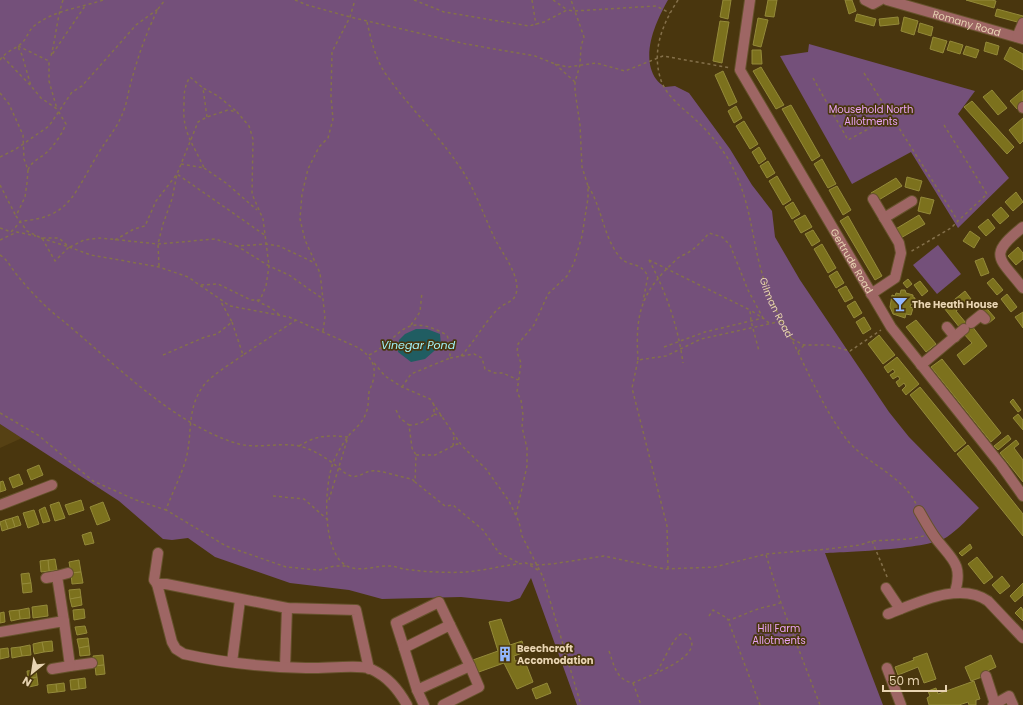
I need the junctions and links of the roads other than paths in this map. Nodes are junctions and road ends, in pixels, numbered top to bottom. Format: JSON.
{"nodes":[{"id":1,"x":750,"y":0,"type":"edge"},
{"id":2,"x":865,"y":0,"type":"edge"},
{"id":3,"x":880,"y":0,"type":"edge"},
{"id":4,"x":887,"y":0,"type":"edge"},
{"id":5,"x":1023,"y":23,"type":"edge"},
{"id":6,"x":1020,"y":38,"type":"edge"},
{"id":7,"x":873,"y":199,"type":"dead end"},
{"id":8,"x":912,"y":201,"type":"dead end"},
{"id":9,"x":884,"y":218,"type":"junction"},
{"id":10,"x":1023,"y":227,"type":"edge"},
{"id":11,"x":1023,"y":287,"type":"edge"},
{"id":12,"x":871,"y":294,"type":"junction"},
{"id":13,"x":981,"y":314,"type":"dead end"},
{"id":14,"x":947,"y":326,"type":"dead end"},
{"id":15,"x":963,"y":330,"type":"junction"},
{"id":16,"x":921,"y":365,"type":"junction"},
{"id":17,"x":52,"y":485,"type":"dead end"},
{"id":18,"x":1023,"y":496,"type":"edge"},
{"id":19,"x":0,"y":505,"type":"edge"},
{"id":20,"x":919,"y":511,"type":"road end"},
{"id":21,"x":158,"y":553,"type":"dead end"},
{"id":22,"x":68,"y":573,"type":"dead end"},
{"id":23,"x":57,"y":576,"type":"junction"},
{"id":24,"x":46,"y":578,"type":"dead end"},
{"id":25,"x":157,"y":584,"type":"junction"},
{"id":26,"x":886,"y":588,"type":"road end"},
{"id":27,"x":955,"y":592,"type":"junction"},
{"id":28,"x":240,"y":600,"type":"junction"},
{"id":29,"x":287,"y":608,"type":"junction"},
{"id":30,"x":900,"y":609,"type":"junction"},
{"id":31,"x":888,"y":614,"type":"dead end"},
{"id":32,"x":64,"y":621,"type":"junction"},
{"id":33,"x":450,"y":625,"type":"junction"},
{"id":34,"x":0,"y":632,"type":"edge"},
{"id":35,"x":1023,"y":638,"type":"edge"},
{"id":36,"x":404,"y":648,"type":"junction"},
{"id":37,"x":92,"y":662,"type":"dead end"},
{"id":38,"x":232,"y":662,"type":"junction"},
{"id":39,"x":70,"y":666,"type":"junction"},
{"id":40,"x":470,"y":666,"type":"junction"},
{"id":41,"x":286,"y":667,"type":"junction"},
{"id":42,"x":369,"y":668,"type":"junction"},
{"id":43,"x":887,"y":668,"type":"dead end"},
{"id":44,"x":52,"y":669,"type":"dead end"},
{"id":45,"x":986,"y":676,"type":"dead end"},
{"id":46,"x":417,"y":690,"type":"junction"},
{"id":47,"x":994,"y":704,"type":"edge"},
{"id":48,"x":407,"y":705,"type":"edge"},
{"id":49,"x":424,"y":705,"type":"edge"},
{"id":50,"x":443,"y":705,"type":"edge"},
{"id":51,"x":901,"y":705,"type":"edge"},
{"id":52,"x":1013,"y":705,"type":"edge"}],
"edges":[{"from":1,"to":12,"type":"street","name":"Gertrude Road"},
{"from":2,"to":3,"type":"street"},
{"from":4,"to":6,"type":"street","name":"Romany Road"},
{"from":5,"to":6,"type":"street"},
{"from":7,"to":9,"type":"street"},
{"from":8,"to":9,"type":"street"},
{"from":9,"to":12,"type":"street"},
{"from":10,"to":11,"type":"street"},
{"from":12,"to":16,"type":"street","name":"Gertrude Road"},
{"from":13,"to":15,"type":"street"},
{"from":14,"to":15,"type":"street"},
{"from":15,"to":16,"type":"street"},
{"from":16,"to":18,"type":"street","name":"Gertrude Road"},
{"from":17,"to":19,"type":"street"},
{"from":20,"to":27,"type":"street"},
{"from":21,"to":25,"type":"street"},
{"from":22,"to":23,"type":"street"},
{"from":23,"to":24,"type":"street"},
{"from":23,"to":32,"type":"street"},
{"from":25,"to":28,"type":"street"},
{"from":25,"to":38,"type":"street"},
{"from":26,"to":30,"type":"street"},
{"from":27,"to":30,"type":"street"},
{"from":27,"to":35,"type":"street"},
{"from":28,"to":29,"type":"street"},
{"from":28,"to":38,"type":"street"},
{"from":29,"to":41,"type":"street"},
{"from":29,"to":42,"type":"street"},
{"from":30,"to":31,"type":"street"},
{"from":32,"to":34,"type":"street"},
{"from":32,"to":39,"type":"street"},
{"from":33,"to":36,"type":"street"},
{"from":33,"to":36,"type":"street"},
{"from":33,"to":40,"type":"street"},
{"from":36,"to":46,"type":"street"},
{"from":37,"to":39,"type":"street"},
{"from":38,"to":41,"type":"street"},
{"from":39,"to":44,"type":"street"},
{"from":40,"to":46,"type":"street"},
{"from":40,"to":50,"type":"street"},
{"from":41,"to":42,"type":"street"},
{"from":42,"to":48,"type":"street"},
{"from":43,"to":51,"type":"street"},
{"from":45,"to":47,"type":"street"},
{"from":46,"to":49,"type":"street"},
{"from":47,"to":52,"type":"street"}]}
